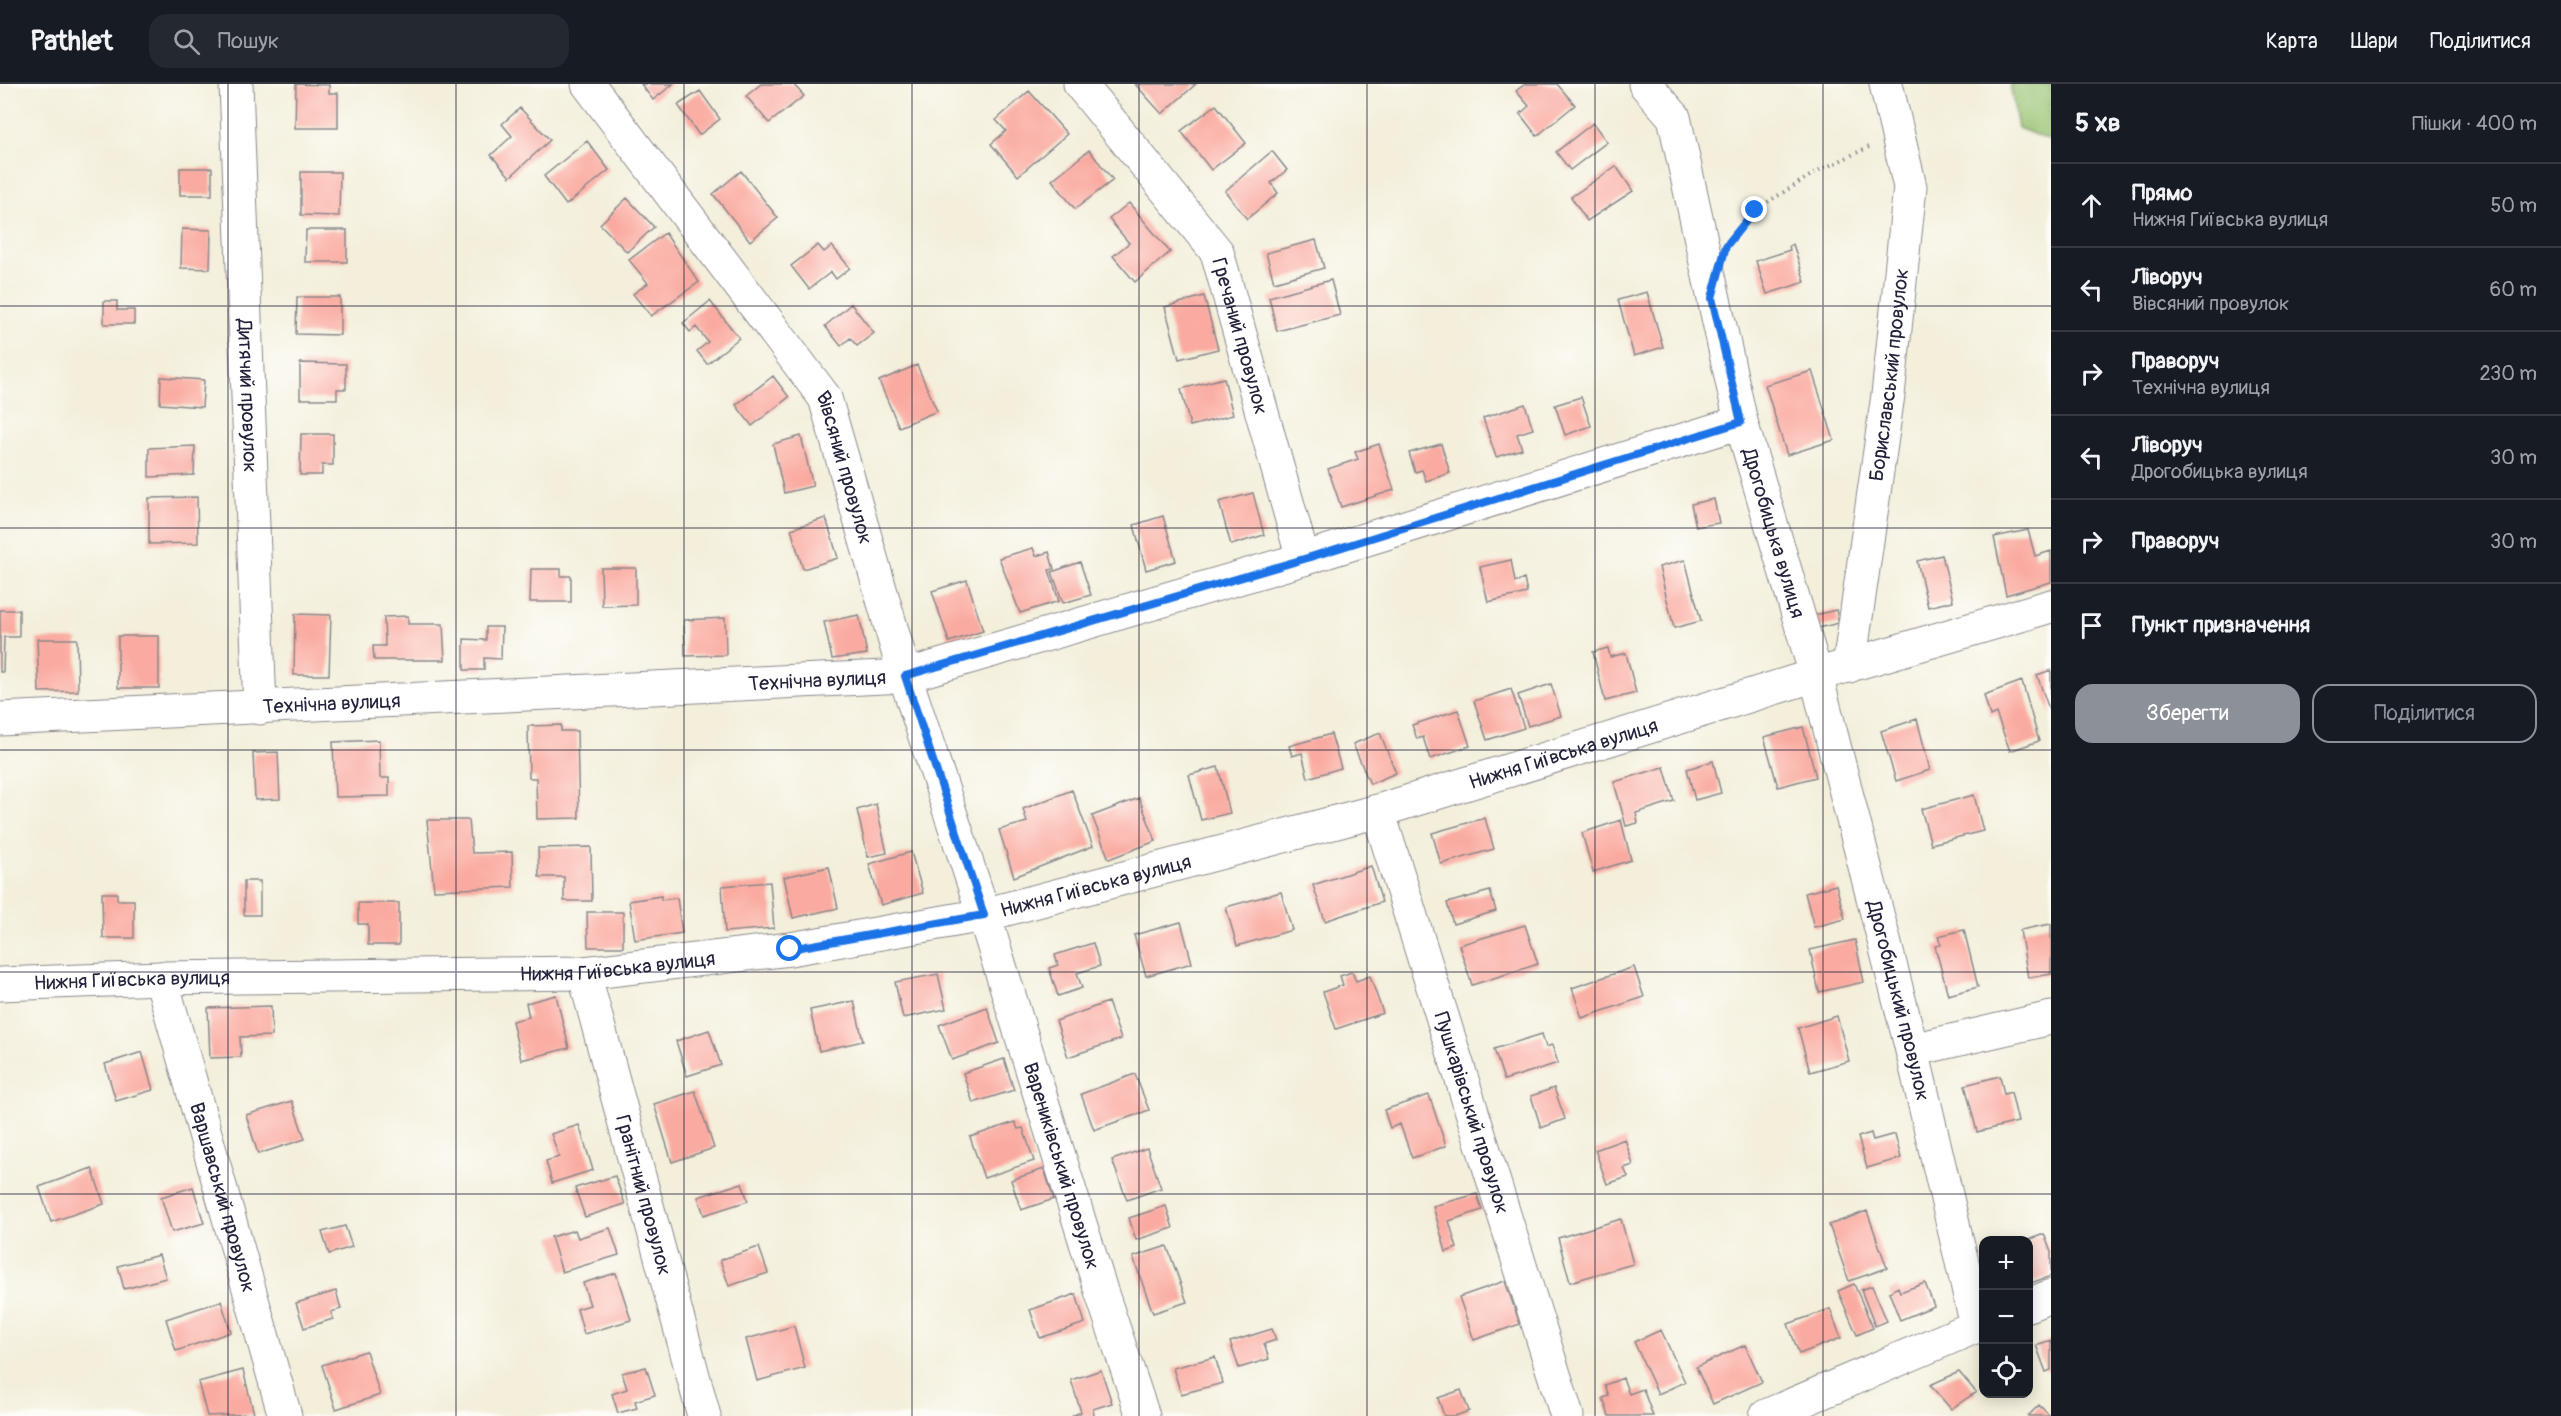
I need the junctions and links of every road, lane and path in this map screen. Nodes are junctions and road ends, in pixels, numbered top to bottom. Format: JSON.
{"nodes":[{"id":1,"x":236,"y":84,"type":"edge"},
{"id":2,"x":588,"y":84,"type":"edge"},
{"id":3,"x":1080,"y":84,"type":"edge"},
{"id":4,"x":1645,"y":84,"type":"edge"},
{"id":5,"x":1890,"y":98,"type":"edge"},
{"id":6,"x":1726,"y":246,"type":"dead end"},
{"id":7,"x":1741,"y":422,"type":"junction"},
{"id":8,"x":1304,"y":559,"type":"junction"},
{"id":9,"x":2051,"y":606,"type":"edge"},
{"id":10,"x":1849,"y":666,"type":"junction"},
{"id":11,"x":1816,"y":675,"type":"junction"},
{"id":12,"x":905,"y":676,"type":"junction"},
{"id":13,"x":260,"y":708,"type":"junction"},
{"id":14,"x":0,"y":719,"type":"edge"},
{"id":15,"x":1378,"y":811,"type":"junction"},
{"id":16,"x":984,"y":915,"type":"junction"},
{"id":17,"x":584,"y":973,"type":"junction"},
{"id":18,"x":161,"y":978,"type":"junction"},
{"id":19,"x":0,"y":984,"type":"edge"},
{"id":20,"x":2051,"y":1018,"type":"edge"},
{"id":21,"x":1912,"y":1050,"type":"junction"},
{"id":22,"x":2051,"y":1296,"type":"edge"},
{"id":23,"x":2033,"y":1303,"type":"edge"},
{"id":24,"x":1979,"y":1320,"type":"edge"},
{"id":25,"x":1979,"y":1325,"type":"edge"},
{"id":26,"x":1819,"y":1406,"type":"edge"},
{"id":27,"x":285,"y":1416,"type":"edge"},
{"id":28,"x":704,"y":1416,"type":"edge"},
{"id":29,"x":1143,"y":1416,"type":"edge"},
{"id":30,"x":1567,"y":1416,"type":"edge"},
{"id":31,"x":1766,"y":1416,"type":"edge"}],
"edges":[{"from":1,"to":13,"type":"street","name":"Дитячий провулок"},
{"from":2,"to":12,"type":"street","name":"Вівсяний провулок"},
{"from":3,"to":8,"type":"street","name":"Гречаний провулок"},
{"from":4,"to":7,"type":"street","name":"Дрогобицька вулиця"},
{"from":5,"to":6,"type":"path"},
{"from":5,"to":10,"type":"street","name":"Бориславський провулок"},
{"from":7,"to":8,"type":"street","name":"Технічна вулиця"},
{"from":7,"to":11,"type":"street","name":"Дрогобицька вулиця"},
{"from":8,"to":12,"type":"street","name":"Технічна вулиця"},
{"from":9,"to":10,"type":"street","name":"Нижня Гиївська вулиця"},
{"from":10,"to":11,"type":"street","name":"Нижня Гиївська вулиця"},
{"from":11,"to":15,"type":"street","name":"Нижня Гиївська вулиця"},
{"from":11,"to":21,"type":"street","name":"Дрогобицький провулок"},
{"from":12,"to":13,"type":"street","name":"Технічна вулиця"},
{"from":12,"to":16,"type":"street","name":"Вівсяний провулок"},
{"from":13,"to":14,"type":"street","name":"Технічна вулиця"},
{"from":15,"to":16,"type":"street","name":"Нижня Гиївська вулиця"},
{"from":15,"to":30,"type":"street","name":"Пушкарівський провулок"},
{"from":16,"to":17,"type":"street","name":"Нижня Гиївська вулиця"},
{"from":16,"to":29,"type":"street","name":"Варениківський провулок"},
{"from":17,"to":18,"type":"street","name":"Нижня Гиївська вулиця"},
{"from":17,"to":28,"type":"street","name":"Гранітний провулок"},
{"from":18,"to":19,"type":"street","name":"Нижня Гиївська вулиця"},
{"from":18,"to":27,"type":"street","name":"Варшавський провулок"},
{"from":20,"to":21,"type":"street"},
{"from":21,"to":24,"type":"street","name":"Дрогобицький провулок"},
{"from":22,"to":23,"type":"street"},
{"from":25,"to":26,"type":"street"},
{"from":26,"to":31,"type":"street"}]}
